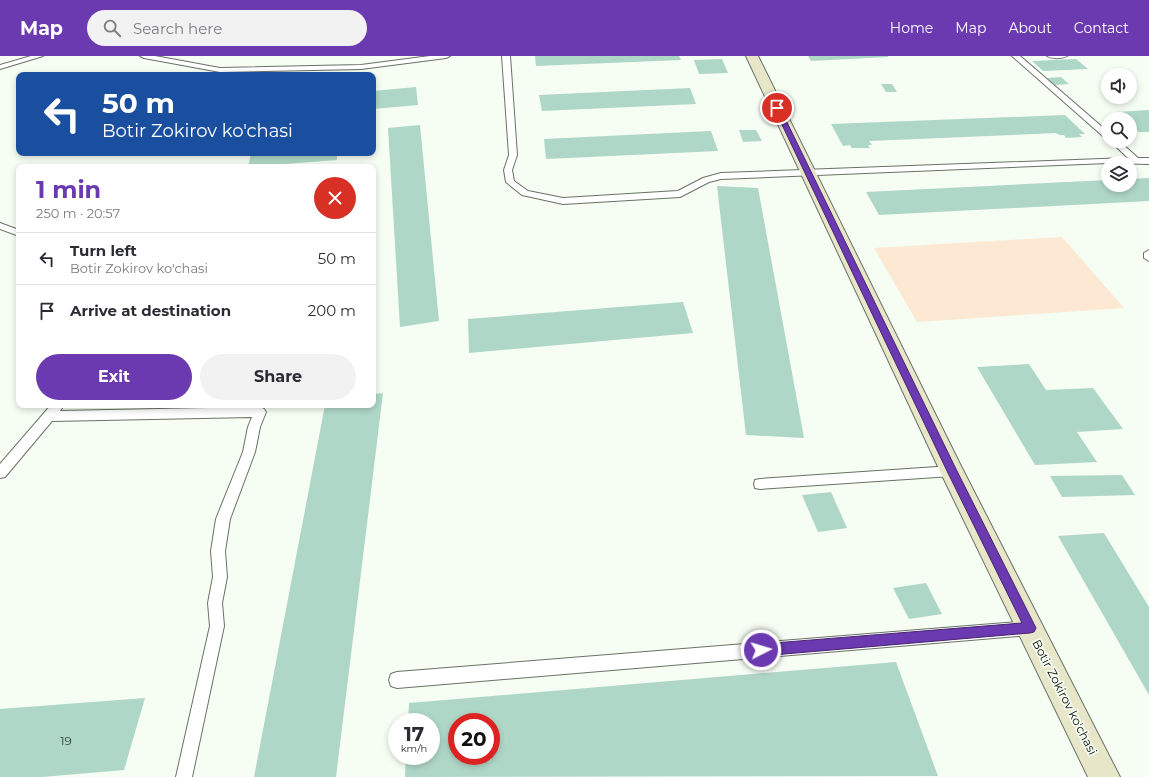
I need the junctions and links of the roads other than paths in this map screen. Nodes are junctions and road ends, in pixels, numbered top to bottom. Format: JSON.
{"nodes":[{"id":1,"x":39,"y":56,"type":"edge"},
{"id":2,"x":144,"y":56,"type":"edge"},
{"id":3,"x":446,"y":56,"type":"edge"},
{"id":4,"x":506,"y":56,"type":"edge"},
{"id":5,"x":752,"y":56,"type":"edge"},
{"id":6,"x":1016,"y":56,"type":"edge"},
{"id":7,"x":1051,"y":56,"type":"edge"},
{"id":8,"x":1063,"y":56,"type":"edge"},
{"id":9,"x":0,"y":67,"type":"edge"},
{"id":10,"x":1101,"y":130,"type":"edge"},
{"id":11,"x":1122,"y":148,"type":"edge"},
{"id":12,"x":1131,"y":156,"type":"edge"},
{"id":13,"x":1137,"y":160,"type":"edge"},
{"id":14,"x":1149,"y":160,"type":"edge"},
{"id":15,"x":1101,"y":161,"type":"edge"},
{"id":16,"x":808,"y":173,"type":"junction"},
{"id":17,"x":0,"y":226,"type":"edge"},
{"id":18,"x":16,"y":232,"type":"edge"},
{"id":19,"x":1149,"y":253,"type":"edge"},
{"id":20,"x":1149,"y":258,"type":"edge"},
{"id":21,"x":56,"y":408,"type":"edge"},
{"id":22,"x":50,"y":416,"type":"junction"},
{"id":23,"x":952,"y":471,"type":"junction"},
{"id":24,"x":0,"y":473,"type":"edge"},
{"id":25,"x":760,"y":484,"type":"dead end"},
{"id":26,"x":1030,"y":628,"type":"junction"},
{"id":27,"x":397,"y":680,"type":"dead end"},
{"id":28,"x":184,"y":777,"type":"edge"},
{"id":29,"x":1104,"y":777,"type":"edge"}],
"edges":[{"from":1,"to":9,"type":"lane"},
{"from":2,"to":3,"type":"lane"},
{"from":4,"to":16,"type":"lane"},
{"from":5,"to":16,"type":"street","name":"Botir Zokirov ko'chasi"},
{"from":6,"to":10,"type":"lane"},
{"from":7,"to":8,"type":"lane"},
{"from":11,"to":12,"type":"lane"},
{"from":13,"to":14,"type":"lane"},
{"from":15,"to":16,"type":"lane"},
{"from":16,"to":23,"type":"street","name":"Botir Zokirov ko'chasi"},
{"from":17,"to":18,"type":"lane"},
{"from":19,"to":20,"type":"lane"},
{"from":21,"to":22,"type":"lane"},
{"from":22,"to":24,"type":"lane"},
{"from":22,"to":28,"type":"lane"},
{"from":23,"to":25,"type":"lane"},
{"from":23,"to":26,"type":"street","name":"Botir Zokirov ko'chasi"},
{"from":26,"to":27,"type":"lane"},
{"from":26,"to":29,"type":"street","name":"Botir Zokirov ko'chasi"}]}
